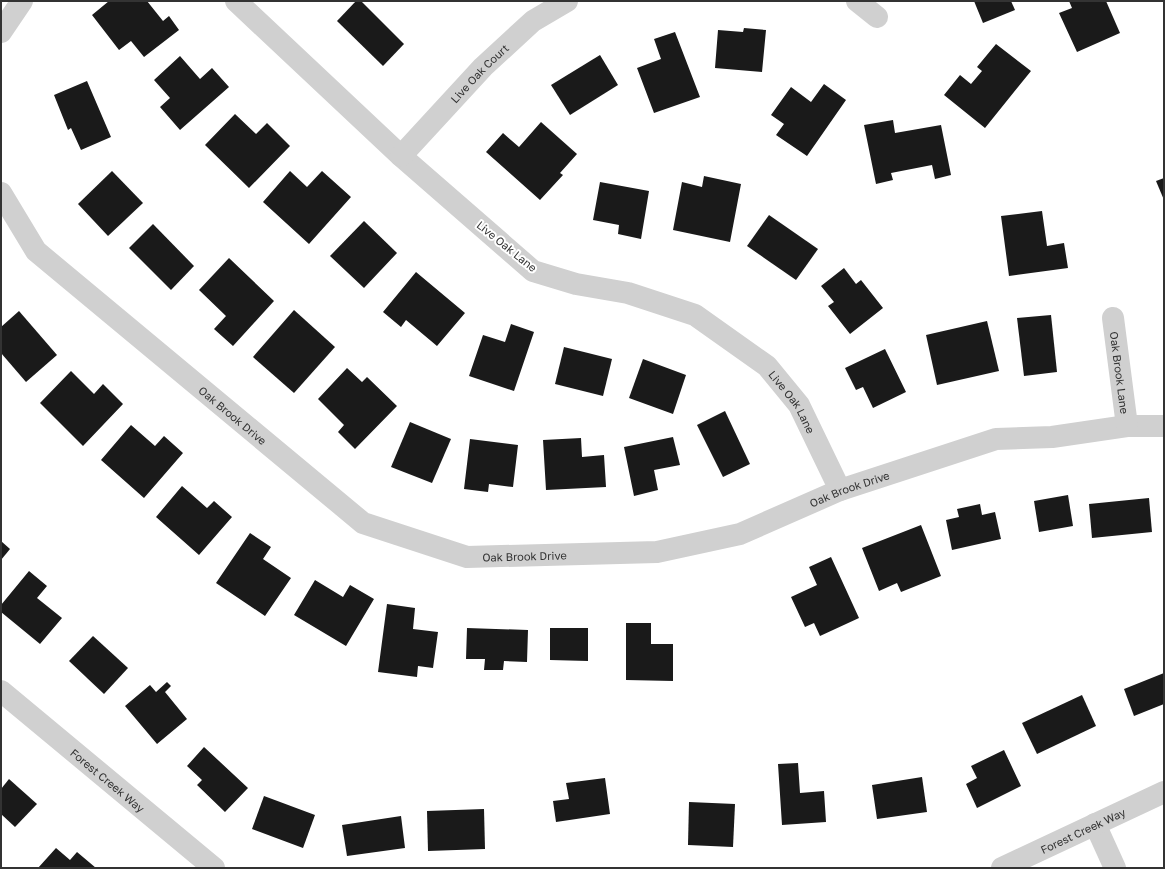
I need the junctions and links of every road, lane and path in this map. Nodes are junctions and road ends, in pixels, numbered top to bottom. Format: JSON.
{"nodes":[{"id":1,"x":22,"y":1,"type":"edge"},
{"id":2,"x":236,"y":1,"type":"edge"},
{"id":3,"x":567,"y":1,"type":"edge"},
{"id":4,"x":857,"y":1,"type":"edge"},
{"id":5,"x":877,"y":17,"type":"dead end"},
{"id":6,"x":1,"y":32,"type":"edge"},
{"id":7,"x":401,"y":156,"type":"junction"},
{"id":8,"x":1,"y":193,"type":"edge"},
{"id":9,"x":1113,"y":318,"type":"dead end"},
{"id":10,"x":1127,"y":426,"type":"junction"},
{"id":11,"x":1164,"y":426,"type":"edge"},
{"id":12,"x":840,"y":490,"type":"junction"},
{"id":13,"x":1,"y":691,"type":"edge"},
{"id":14,"x":1164,"y":792,"type":"edge"},
{"id":15,"x":1095,"y":824,"type":"junction"},
{"id":16,"x":214,"y":868,"type":"edge"},
{"id":17,"x":1002,"y":868,"type":"edge"},
{"id":18,"x":1115,"y":868,"type":"edge"}],
"edges":[{"from":1,"to":6,"type":"street"},
{"from":2,"to":7,"type":"street","name":"Live Oak Lane"},
{"from":3,"to":7,"type":"street","name":"Live Oak Court"},
{"from":4,"to":5,"type":"street"},
{"from":7,"to":12,"type":"street","name":"Live Oak Lane"},
{"from":8,"to":12,"type":"street","name":"Oak Brook Drive"},
{"from":9,"to":10,"type":"street","name":"Oak Brook Lane"},
{"from":10,"to":11,"type":"street","name":"Oak Brook Drive"},
{"from":10,"to":12,"type":"street","name":"Oak Brook Drive"},
{"from":13,"to":16,"type":"street","name":"Forest Creek Way"},
{"from":14,"to":15,"type":"street","name":"Forest Creek Way"},
{"from":15,"to":17,"type":"street","name":"Forest Creek Way"},
{"from":15,"to":18,"type":"street"}]}
